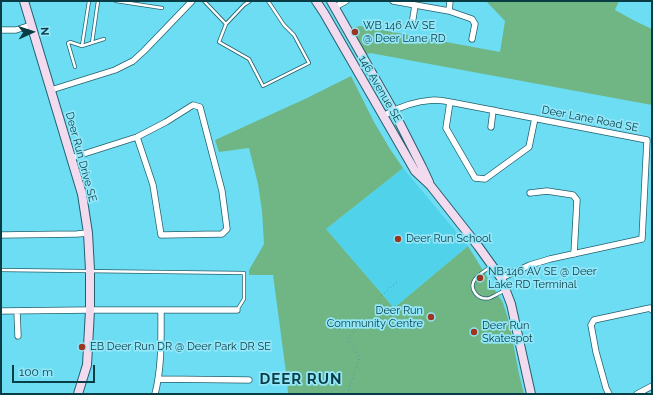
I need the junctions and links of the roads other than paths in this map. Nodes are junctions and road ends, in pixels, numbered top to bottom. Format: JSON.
{"nodes":[{"id":1,"x":24,"y":1,"type":"edge"},
{"id":2,"x":89,"y":1,"type":"edge"},
{"id":3,"x":98,"y":1,"type":"edge"},
{"id":4,"x":116,"y":1,"type":"edge"},
{"id":5,"x":192,"y":1,"type":"edge"},
{"id":6,"x":204,"y":1,"type":"edge"},
{"id":7,"x":250,"y":1,"type":"edge"},
{"id":8,"x":268,"y":1,"type":"edge"},
{"id":9,"x":316,"y":1,"type":"edge"},
{"id":10,"x":346,"y":1,"type":"edge"},
{"id":11,"x":393,"y":1,"type":"edge"},
{"id":12,"x":450,"y":1,"type":"edge"},
{"id":13,"x":333,"y":4,"type":"edge"},
{"id":14,"x":415,"y":5,"type":"junction"},
{"id":15,"x":162,"y":8,"type":"dead end"},
{"id":16,"x":449,"y":11,"type":"junction"},
{"id":17,"x":226,"y":24,"type":"junction"},
{"id":18,"x":31,"y":25,"type":"junction"},
{"id":19,"x":412,"y":25,"type":"dead end"},
{"id":20,"x":1,"y":30,"type":"edge"},
{"id":21,"x":104,"y":39,"type":"dead end"},
{"id":22,"x":472,"y":39,"type":"dead end"},
{"id":23,"x":92,"y":43,"type":"junction"},
{"id":24,"x":82,"y":46,"type":"junction"},
{"id":25,"x":75,"y":67,"type":"dead end"},
{"id":26,"x":51,"y":90,"type":"junction"},
{"id":27,"x":450,"y":102,"type":"junction"},
{"id":28,"x":393,"y":110,"type":"junction"},
{"id":29,"x":493,"y":110,"type":"junction"},
{"id":30,"x":383,"y":116,"type":"junction"},
{"id":31,"x":535,"y":118,"type":"junction"},
{"id":32,"x":490,"y":127,"type":"dead end"},
{"id":33,"x":137,"y":137,"type":"junction"},
{"id":34,"x":71,"y":158,"type":"junction"},
{"id":35,"x":430,"y":185,"type":"junction"},
{"id":36,"x":530,"y":193,"type":"dead end"},
{"id":37,"x":88,"y":233,"type":"junction"},
{"id":38,"x":1,"y":235,"type":"edge"},
{"id":39,"x":574,"y":254,"type":"junction"},
{"id":40,"x":493,"y":266,"type":"junction"},
{"id":41,"x":1,"y":270,"type":"edge"},
{"id":42,"x":90,"y":270,"type":"junction"},
{"id":43,"x":501,"y":278,"type":"junction"},
{"id":44,"x":506,"y":290,"type":"junction"},
{"id":45,"x":90,"y":310,"type":"junction"},
{"id":46,"x":161,"y":310,"type":"junction"},
{"id":47,"x":237,"y":310,"type":"joint"},
{"id":48,"x":652,"y":310,"type":"edge"},
{"id":49,"x":1,"y":311,"type":"edge"},
{"id":50,"x":17,"y":311,"type":"junction"},
{"id":51,"x":18,"y":336,"type":"dead end"},
{"id":52,"x":158,"y":380,"type":"junction"},
{"id":53,"x":249,"y":380,"type":"dead end"},
{"id":54,"x":652,"y":386,"type":"edge"},
{"id":55,"x":78,"y":394,"type":"edge"},
{"id":56,"x":155,"y":394,"type":"edge"},
{"id":57,"x":531,"y":394,"type":"edge"},
{"id":58,"x":610,"y":394,"type":"edge"},
{"id":59,"x":637,"y":394,"type":"edge"}],
"edges":[{"from":1,"to":18,"type":"street","name":"Deer Run Drive SE"},
{"from":2,"to":24,"type":"lane"},
{"from":3,"to":23,"type":"lane"},
{"from":4,"to":15,"type":"lane"},
{"from":5,"to":26,"type":"street"},
{"from":6,"to":17,"type":"lane"},
{"from":7,"to":17,"type":"lane"},
{"from":8,"to":17,"type":"lane"},
{"from":9,"to":30,"type":"street","name":"146 Avenue SE"},
{"from":10,"to":13,"type":"street"},
{"from":11,"to":14,"type":"street"},
{"from":12,"to":16,"type":"street"},
{"from":13,"to":28,"type":"street","name":"146 Avenue SE"},
{"from":14,"to":16,"type":"street"},
{"from":14,"to":19,"type":"street"},
{"from":16,"to":22,"type":"street"},
{"from":18,"to":20,"type":"street"},
{"from":18,"to":26,"type":"street","name":"Deer Run Drive SE"},
{"from":21,"to":23,"type":"lane"},
{"from":23,"to":24,"type":"lane"},
{"from":24,"to":25,"type":"lane"},
{"from":26,"to":34,"type":"street","name":"Deer Run Drive SE"},
{"from":27,"to":28,"type":"street","name":"Deer Lane Road SE"},
{"from":27,"to":29,"type":"street","name":"Deer Lane Road SE"},
{"from":27,"to":31,"type":"street"},
{"from":28,"to":30,"type":"street","name":"Deer Lane Road SE"},
{"from":28,"to":35,"type":"street","name":"146 Avenue SE"},
{"from":29,"to":31,"type":"street","name":"Deer Lane Road SE"},
{"from":29,"to":32,"type":"street"},
{"from":30,"to":35,"type":"street","name":"146 Avenue SE"},
{"from":31,"to":39,"type":"street","name":"Deer Lane Road SE"},
{"from":33,"to":33,"type":"street"},
{"from":33,"to":34,"type":"street"},
{"from":34,"to":37,"type":"street","name":"Deer Run Drive SE"},
{"from":35,"to":40,"type":"street","name":"146 Avenue SE"},
{"from":36,"to":39,"type":"street"},
{"from":37,"to":38,"type":"street"},
{"from":37,"to":42,"type":"street","name":"Deer Run Drive SE"},
{"from":39,"to":43,"type":"street","name":"Deer Lane Road SE"},
{"from":40,"to":43,"type":"street","name":"146 Avenue SE"},
{"from":40,"to":44,"type":"lane"},
{"from":41,"to":42,"type":"lane"},
{"from":42,"to":45,"type":"street","name":"Deer Run Drive SE"},
{"from":42,"to":47,"type":"lane"},
{"from":43,"to":44,"type":"street","name":"146 Avenue SE"},
{"from":44,"to":57,"type":"street","name":"146 Avenue SE"},
{"from":45,"to":46,"type":"street"},
{"from":45,"to":50,"type":"street"},
{"from":45,"to":55,"type":"street","name":"Deer Run Drive SE"},
{"from":46,"to":47,"type":"street"},
{"from":46,"to":52,"type":"street"},
{"from":48,"to":58,"type":"street"},
{"from":49,"to":50,"type":"street"},
{"from":50,"to":51,"type":"street"},
{"from":52,"to":53,"type":"street"},
{"from":52,"to":56,"type":"street"},
{"from":54,"to":59,"type":"street"}]}
